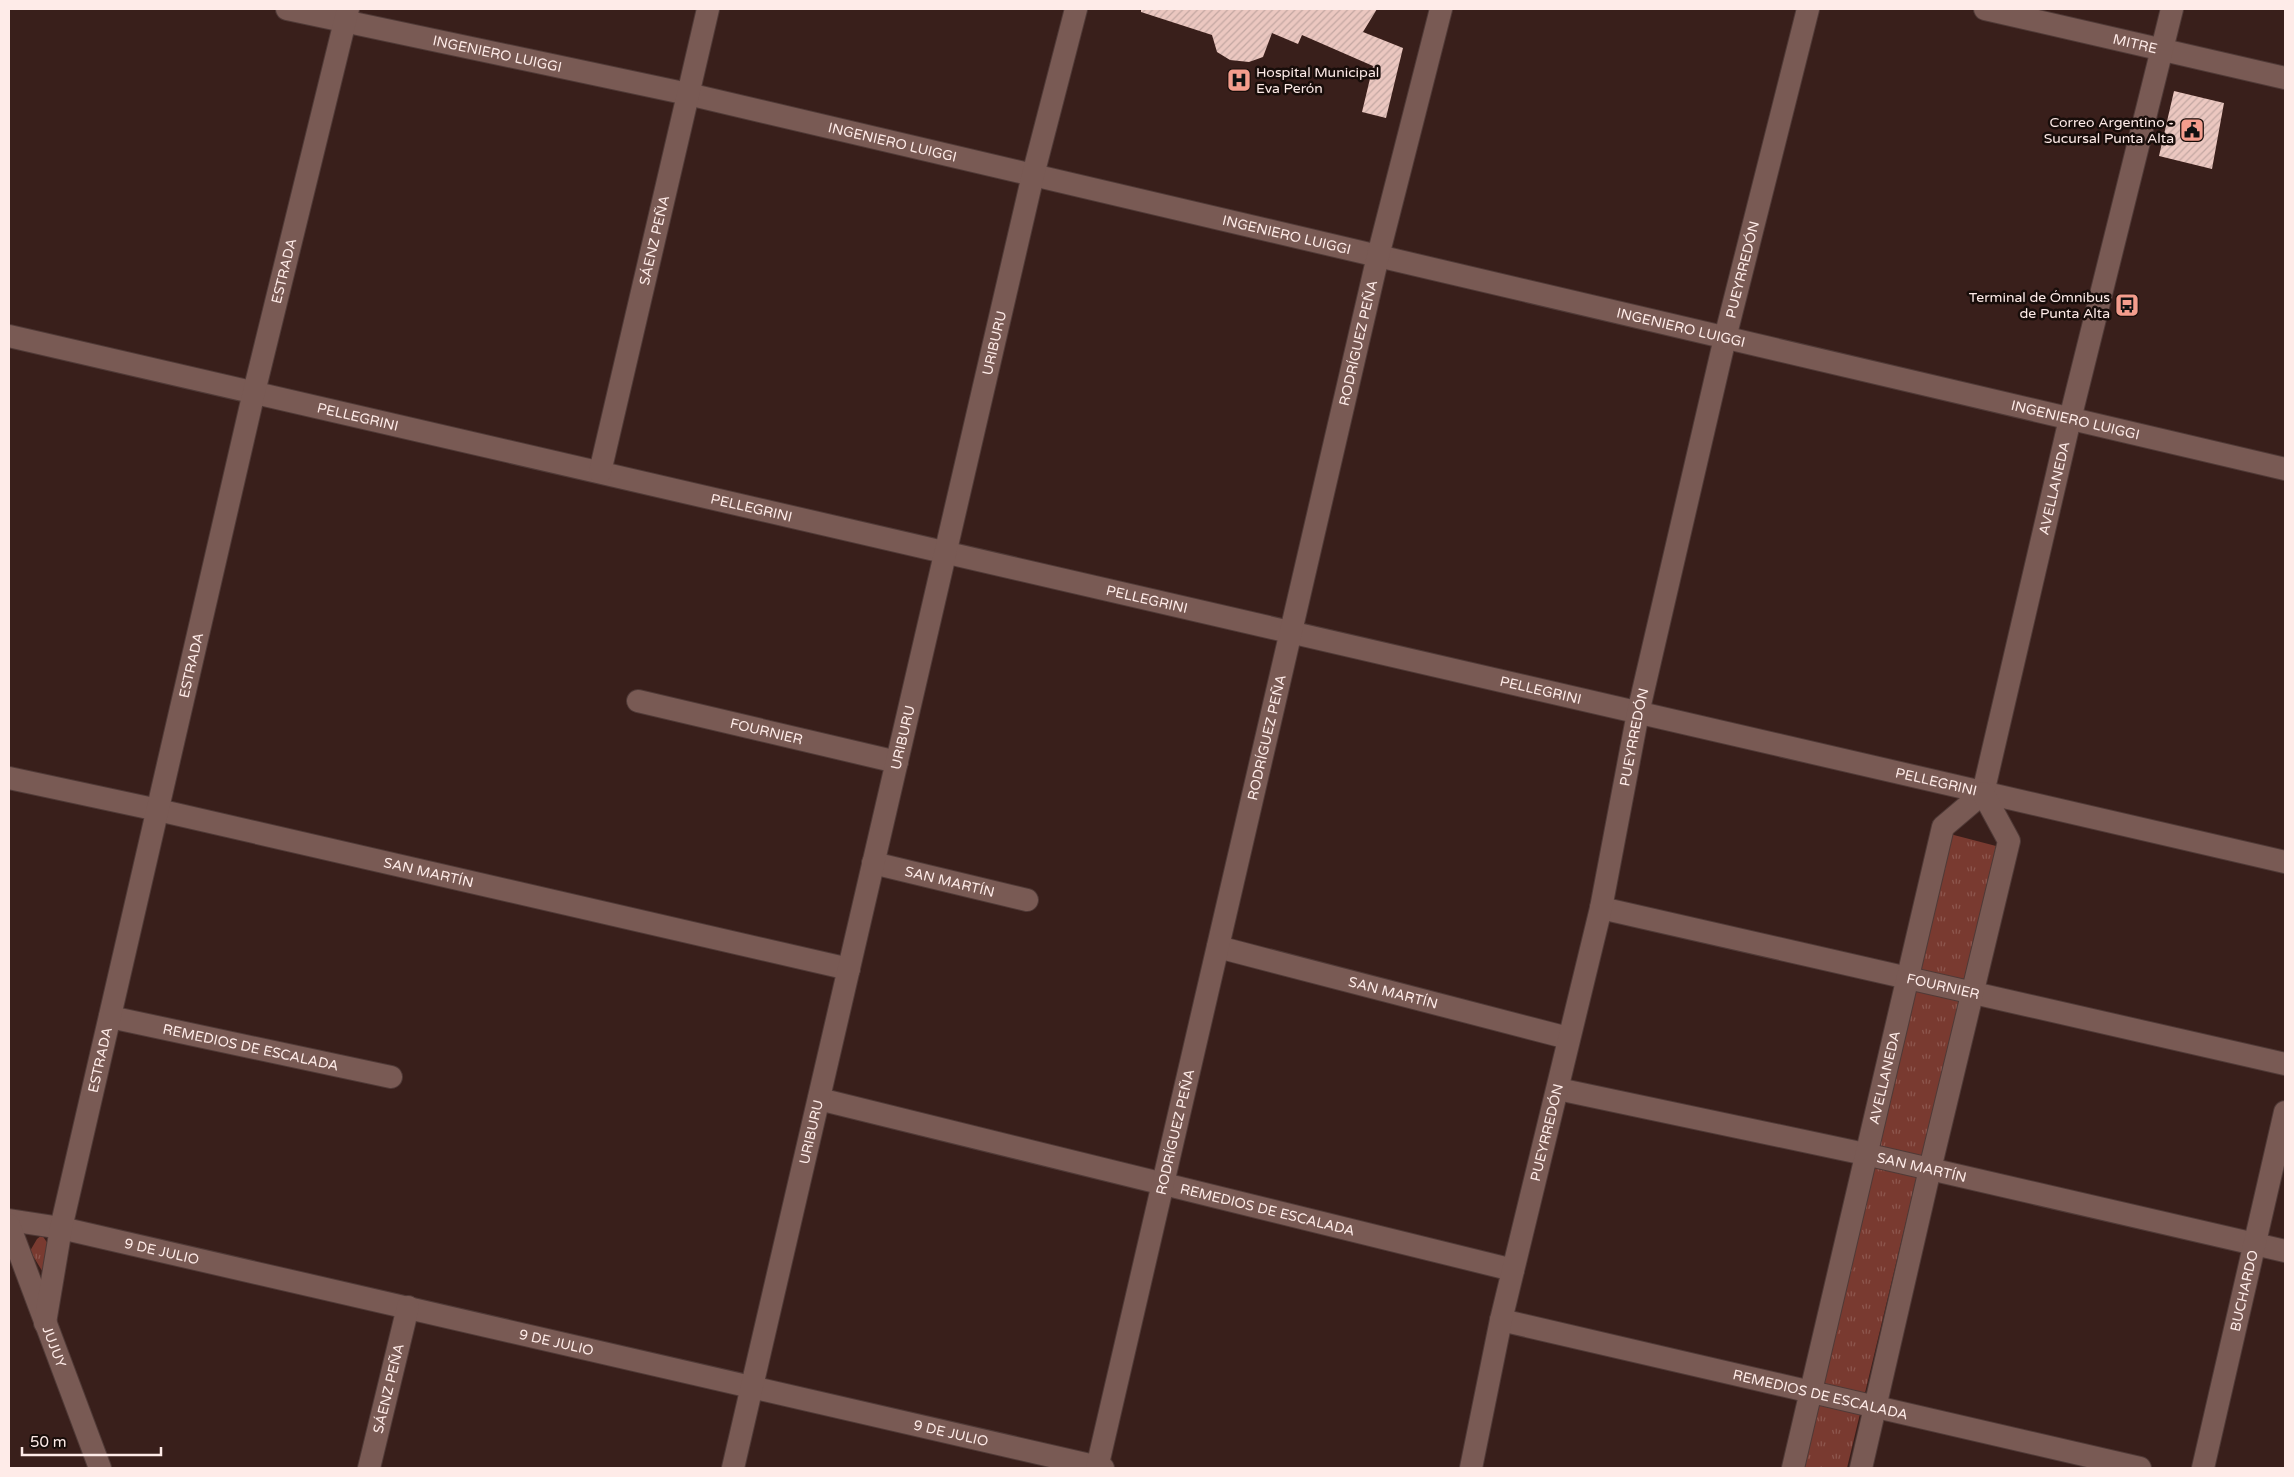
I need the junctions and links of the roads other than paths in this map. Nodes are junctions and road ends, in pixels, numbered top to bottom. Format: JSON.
{"nodes":[{"id":1,"x":287,"y":9,"type":"edge"},
{"id":2,"x":708,"y":9,"type":"edge"},
{"id":3,"x":1076,"y":9,"type":"edge"},
{"id":4,"x":1441,"y":9,"type":"edge"},
{"id":5,"x":1808,"y":9,"type":"edge"},
{"id":6,"x":1985,"y":9,"type":"edge"},
{"id":7,"x":2172,"y":9,"type":"edge"},
{"id":8,"x":347,"y":16,"type":"edge"},
{"id":9,"x":2163,"y":50,"type":"junction"},
{"id":10,"x":2285,"y":78,"type":"edge"},
{"id":11,"x":688,"y":94,"type":"junction"},
{"id":12,"x":1033,"y":175,"type":"junction"},
{"id":13,"x":1378,"y":256,"type":"junction"},
{"id":14,"x":9,"y":336,"type":"edge"},
{"id":15,"x":1725,"y":338,"type":"junction"},
{"id":16,"x":254,"y":392,"type":"junction"},
{"id":17,"x":2070,"y":419,"type":"junction"},
{"id":18,"x":2285,"y":469,"type":"edge"},
{"id":19,"x":600,"y":472,"type":"junction"},
{"id":20,"x":946,"y":552,"type":"junction"},
{"id":21,"x":1291,"y":632,"type":"junction"},
{"id":22,"x":638,"y":701,"type":"dead end"},
{"id":23,"x":1638,"y":713,"type":"junction"},
{"id":24,"x":897,"y":762,"type":"junction"},
{"id":25,"x":9,"y":778,"type":"edge"},
{"id":26,"x":1983,"y":792,"type":"junction"},
{"id":27,"x":158,"y":810,"type":"junction"},
{"id":28,"x":2285,"y":862,"type":"edge"},
{"id":29,"x":874,"y":863,"type":"junction"},
{"id":30,"x":1027,"y":900,"type":"dead end"},
{"id":31,"x":1601,"y":908,"type":"junction"},
{"id":32,"x":1218,"y":947,"type":"junction"},
{"id":33,"x":849,"y":969,"type":"junction"},
{"id":34,"x":1907,"y":976,"type":"junction"},
{"id":35,"x":1973,"y":993,"type":"junction"},
{"id":36,"x":110,"y":1017,"type":"junction"},
{"id":37,"x":1568,"y":1038,"type":"junction"},
{"id":38,"x":2285,"y":1064,"type":"edge"},
{"id":39,"x":391,"y":1078,"type":"dead end"},
{"id":40,"x":1558,"y":1088,"type":"junction"},
{"id":41,"x":819,"y":1099,"type":"junction"},
{"id":42,"x":2285,"y":1112,"type":"edge"},
{"id":43,"x":1865,"y":1154,"type":"junction"},
{"id":44,"x":1930,"y":1169,"type":"junction"},
{"id":45,"x":1163,"y":1184,"type":"junction"},
{"id":46,"x":9,"y":1220,"type":"edge"},
{"id":47,"x":9,"y":1225,"type":"edge"},
{"id":48,"x":61,"y":1228,"type":"junction"},
{"id":49,"x":2254,"y":1244,"type":"junction"},
{"id":50,"x":2285,"y":1252,"type":"edge"},
{"id":51,"x":1513,"y":1270,"type":"junction"},
{"id":52,"x":408,"y":1307,"type":"junction"},
{"id":53,"x":1501,"y":1320,"type":"junction"},
{"id":54,"x":45,"y":1323,"type":"junction"},
{"id":55,"x":752,"y":1387,"type":"junction"},
{"id":56,"x":1811,"y":1392,"type":"junction"},
{"id":57,"x":1875,"y":1409,"type":"junction"},
{"id":58,"x":100,"y":1468,"type":"edge"},
{"id":59,"x":369,"y":1468,"type":"edge"},
{"id":60,"x":733,"y":1468,"type":"edge"},
{"id":61,"x":1099,"y":1468,"type":"edge"},
{"id":62,"x":1471,"y":1468,"type":"edge"},
{"id":63,"x":1793,"y":1468,"type":"edge"},
{"id":64,"x":1861,"y":1468,"type":"edge"},
{"id":65,"x":2140,"y":1468,"type":"edge"},
{"id":66,"x":2203,"y":1468,"type":"edge"}],
"edges":[{"from":1,"to":8,"type":"street","name":"INGENIERO LUIGGI"},
{"from":2,"to":11,"type":"street","name":"SÁENZ PEÑA"},
{"from":3,"to":12,"type":"street","name":"URIBURU"},
{"from":4,"to":13,"type":"street","name":"RODRÍGUEZ PEÑA"},
{"from":5,"to":15,"type":"street","name":"PUEYRREDÓN"},
{"from":6,"to":9,"type":"street","name":"MITRE"},
{"from":7,"to":9,"type":"street","name":"AVELLANEDA"},
{"from":8,"to":11,"type":"street","name":"INGENIERO LUIGGI"},
{"from":8,"to":16,"type":"street","name":"ESTRADA"},
{"from":9,"to":10,"type":"street","name":"MITRE"},
{"from":9,"to":17,"type":"street","name":"AVELLANEDA"},
{"from":11,"to":12,"type":"street","name":"INGENIERO LUIGGI"},
{"from":11,"to":19,"type":"street","name":"SÁENZ PEÑA"},
{"from":12,"to":13,"type":"street","name":"INGENIERO LUIGGI"},
{"from":12,"to":20,"type":"street","name":"URIBURU"},
{"from":13,"to":15,"type":"street","name":"INGENIERO LUIGGI"},
{"from":13,"to":21,"type":"street","name":"RODRÍGUEZ PEÑA"},
{"from":14,"to":16,"type":"street","name":"PELLEGRINI"},
{"from":15,"to":17,"type":"street","name":"INGENIERO LUIGGI"},
{"from":15,"to":23,"type":"street","name":"PUEYRREDÓN"},
{"from":16,"to":19,"type":"street","name":"PELLEGRINI"},
{"from":16,"to":27,"type":"street","name":"ESTRADA"},
{"from":17,"to":18,"type":"street","name":"INGENIERO LUIGGI"},
{"from":17,"to":26,"type":"street","name":"AVELLANEDA"},
{"from":19,"to":20,"type":"street","name":"PELLEGRINI"},
{"from":20,"to":21,"type":"street","name":"PELLEGRINI"},
{"from":20,"to":24,"type":"street","name":"URIBURU"},
{"from":21,"to":23,"type":"street","name":"PELLEGRINI"},
{"from":21,"to":32,"type":"street","name":"RODRÍGUEZ PEÑA"},
{"from":22,"to":24,"type":"street","name":"FOURNIER"},
{"from":23,"to":26,"type":"street","name":"PELLEGRINI"},
{"from":23,"to":31,"type":"street","name":"PUEYRREDÓN"},
{"from":24,"to":29,"type":"street","name":"URIBURU"},
{"from":25,"to":27,"type":"street","name":"SAN MARTÍN"},
{"from":26,"to":28,"type":"street","name":"PELLEGRINI"},
{"from":26,"to":34,"type":"street","name":"AVELLANEDA"},
{"from":26,"to":35,"type":"street"},
{"from":27,"to":33,"type":"street","name":"SAN MARTÍN"},
{"from":27,"to":36,"type":"street","name":"ESTRADA"},
{"from":29,"to":30,"type":"street","name":"SAN MARTÍN"},
{"from":29,"to":33,"type":"street","name":"URIBURU"},
{"from":31,"to":34,"type":"street","name":"FOURNIER"},
{"from":31,"to":37,"type":"street","name":"PUEYRREDÓN"},
{"from":32,"to":37,"type":"street","name":"SAN MARTÍN"},
{"from":32,"to":45,"type":"street","name":"RODRÍGUEZ PEÑA"},
{"from":33,"to":41,"type":"street","name":"URIBURU"},
{"from":34,"to":35,"type":"street","name":"FOURNIER"},
{"from":34,"to":43,"type":"street","name":"AVELLANEDA"},
{"from":35,"to":38,"type":"street","name":"FOURNIER"},
{"from":35,"to":44,"type":"street"},
{"from":36,"to":39,"type":"street","name":"REMEDIOS DE ESCALADA"},
{"from":36,"to":48,"type":"street","name":"ESTRADA"},
{"from":37,"to":40,"type":"street","name":"PUEYRREDÓN"},
{"from":40,"to":43,"type":"street","name":"SAN MARTÍN"},
{"from":40,"to":51,"type":"street","name":"PUEYRREDÓN"},
{"from":41,"to":45,"type":"street","name":"REMEDIOS DE ESCALADA"},
{"from":41,"to":55,"type":"street","name":"URIBURU"},
{"from":42,"to":49,"type":"street","name":"BUCHARDO"},
{"from":43,"to":44,"type":"street","name":"SAN MARTÍN"},
{"from":43,"to":56,"type":"street","name":"AVELLANEDA"},
{"from":44,"to":49,"type":"street","name":"SAN MARTÍN"},
{"from":44,"to":57,"type":"street"},
{"from":45,"to":51,"type":"street","name":"REMEDIOS DE ESCALADA"},
{"from":45,"to":61,"type":"street","name":"RODRÍGUEZ PEÑA"},
{"from":46,"to":48,"type":"street","name":"9 DE JULIO"},
{"from":47,"to":54,"type":"street","name":"JUJUY"},
{"from":48,"to":52,"type":"street","name":"9 DE JULIO"},
{"from":48,"to":54,"type":"street","name":"ESTRADA"},
{"from":49,"to":50,"type":"street","name":"SAN MARTÍN"},
{"from":49,"to":66,"type":"street","name":"BUCHARDO"},
{"from":51,"to":53,"type":"street","name":"PUEYRREDÓN"},
{"from":52,"to":55,"type":"street","name":"9 DE JULIO"},
{"from":52,"to":59,"type":"street","name":"SÁENZ PEÑA"},
{"from":53,"to":56,"type":"street","name":"REMEDIOS DE ESCALADA"},
{"from":53,"to":62,"type":"street","name":"PUEYRREDÓN"},
{"from":54,"to":58,"type":"street","name":"JUJUY"},
{"from":55,"to":60,"type":"street","name":"URIBURU"},
{"from":55,"to":61,"type":"street","name":"9 DE JULIO"},
{"from":56,"to":57,"type":"street","name":"REMEDIOS DE ESCALADA"},
{"from":56,"to":63,"type":"street","name":"AVELLANEDA"},
{"from":57,"to":64,"type":"street"},
{"from":57,"to":65,"type":"street","name":"REMEDIOS DE ESCALADA"}]}
